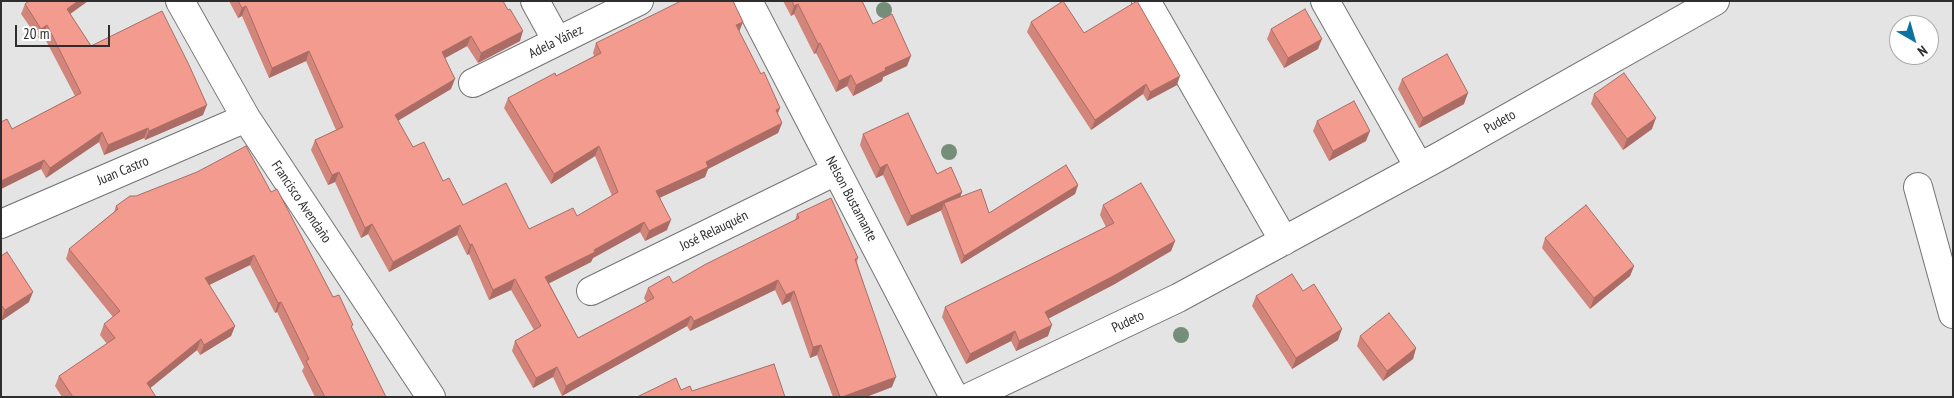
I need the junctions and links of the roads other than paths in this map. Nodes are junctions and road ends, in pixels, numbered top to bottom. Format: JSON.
{"nodes":[{"id":1,"x":180,"y":1,"type":"edge"},
{"id":2,"x":535,"y":1,"type":"edge"},
{"id":3,"x":639,"y":1,"type":"edge"},
{"id":4,"x":748,"y":1,"type":"edge"},
{"id":5,"x":1146,"y":1,"type":"edge"},
{"id":6,"x":1325,"y":1,"type":"edge"},
{"id":7,"x":1714,"y":1,"type":"edge"},
{"id":8,"x":558,"y":41,"type":"junction"},
{"id":9,"x":473,"y":83,"type":"dead end"},
{"id":10,"x":246,"y":118,"type":"junction"},
{"id":11,"x":1419,"y":167,"type":"junction"},
{"id":12,"x":836,"y":172,"type":"junction"},
{"id":13,"x":1918,"y":187,"type":"dead end"},
{"id":14,"x":1,"y":224,"type":"edge"},
{"id":15,"x":1284,"y":241,"type":"junction"},
{"id":16,"x":591,"y":291,"type":"dead end"},
{"id":17,"x":1953,"y":314,"type":"edge"},
{"id":18,"x":431,"y":397,"type":"edge"},
{"id":19,"x":954,"y":397,"type":"edge"},
{"id":20,"x":970,"y":397,"type":"edge"}],
"edges":[{"from":1,"to":10,"type":"street","name":"Francisco Avendaño"},
{"from":2,"to":8,"type":"street"},
{"from":3,"to":8,"type":"street","name":"Adela Yáñez"},
{"from":4,"to":12,"type":"street","name":"Nelson Bustamante"},
{"from":5,"to":15,"type":"street"},
{"from":6,"to":11,"type":"street"},
{"from":7,"to":11,"type":"street","name":"Pudeto"},
{"from":8,"to":9,"type":"street","name":"Adela Yáñez"},
{"from":10,"to":14,"type":"street","name":"Juan Castro"},
{"from":10,"to":18,"type":"street","name":"Francisco Avendaño"},
{"from":11,"to":15,"type":"street","name":"Pudeto"},
{"from":12,"to":16,"type":"street","name":"José Relauquén"},
{"from":12,"to":19,"type":"street","name":"Nelson Bustamante"},
{"from":13,"to":17,"type":"street"},
{"from":15,"to":20,"type":"street","name":"Pudeto"}]}
